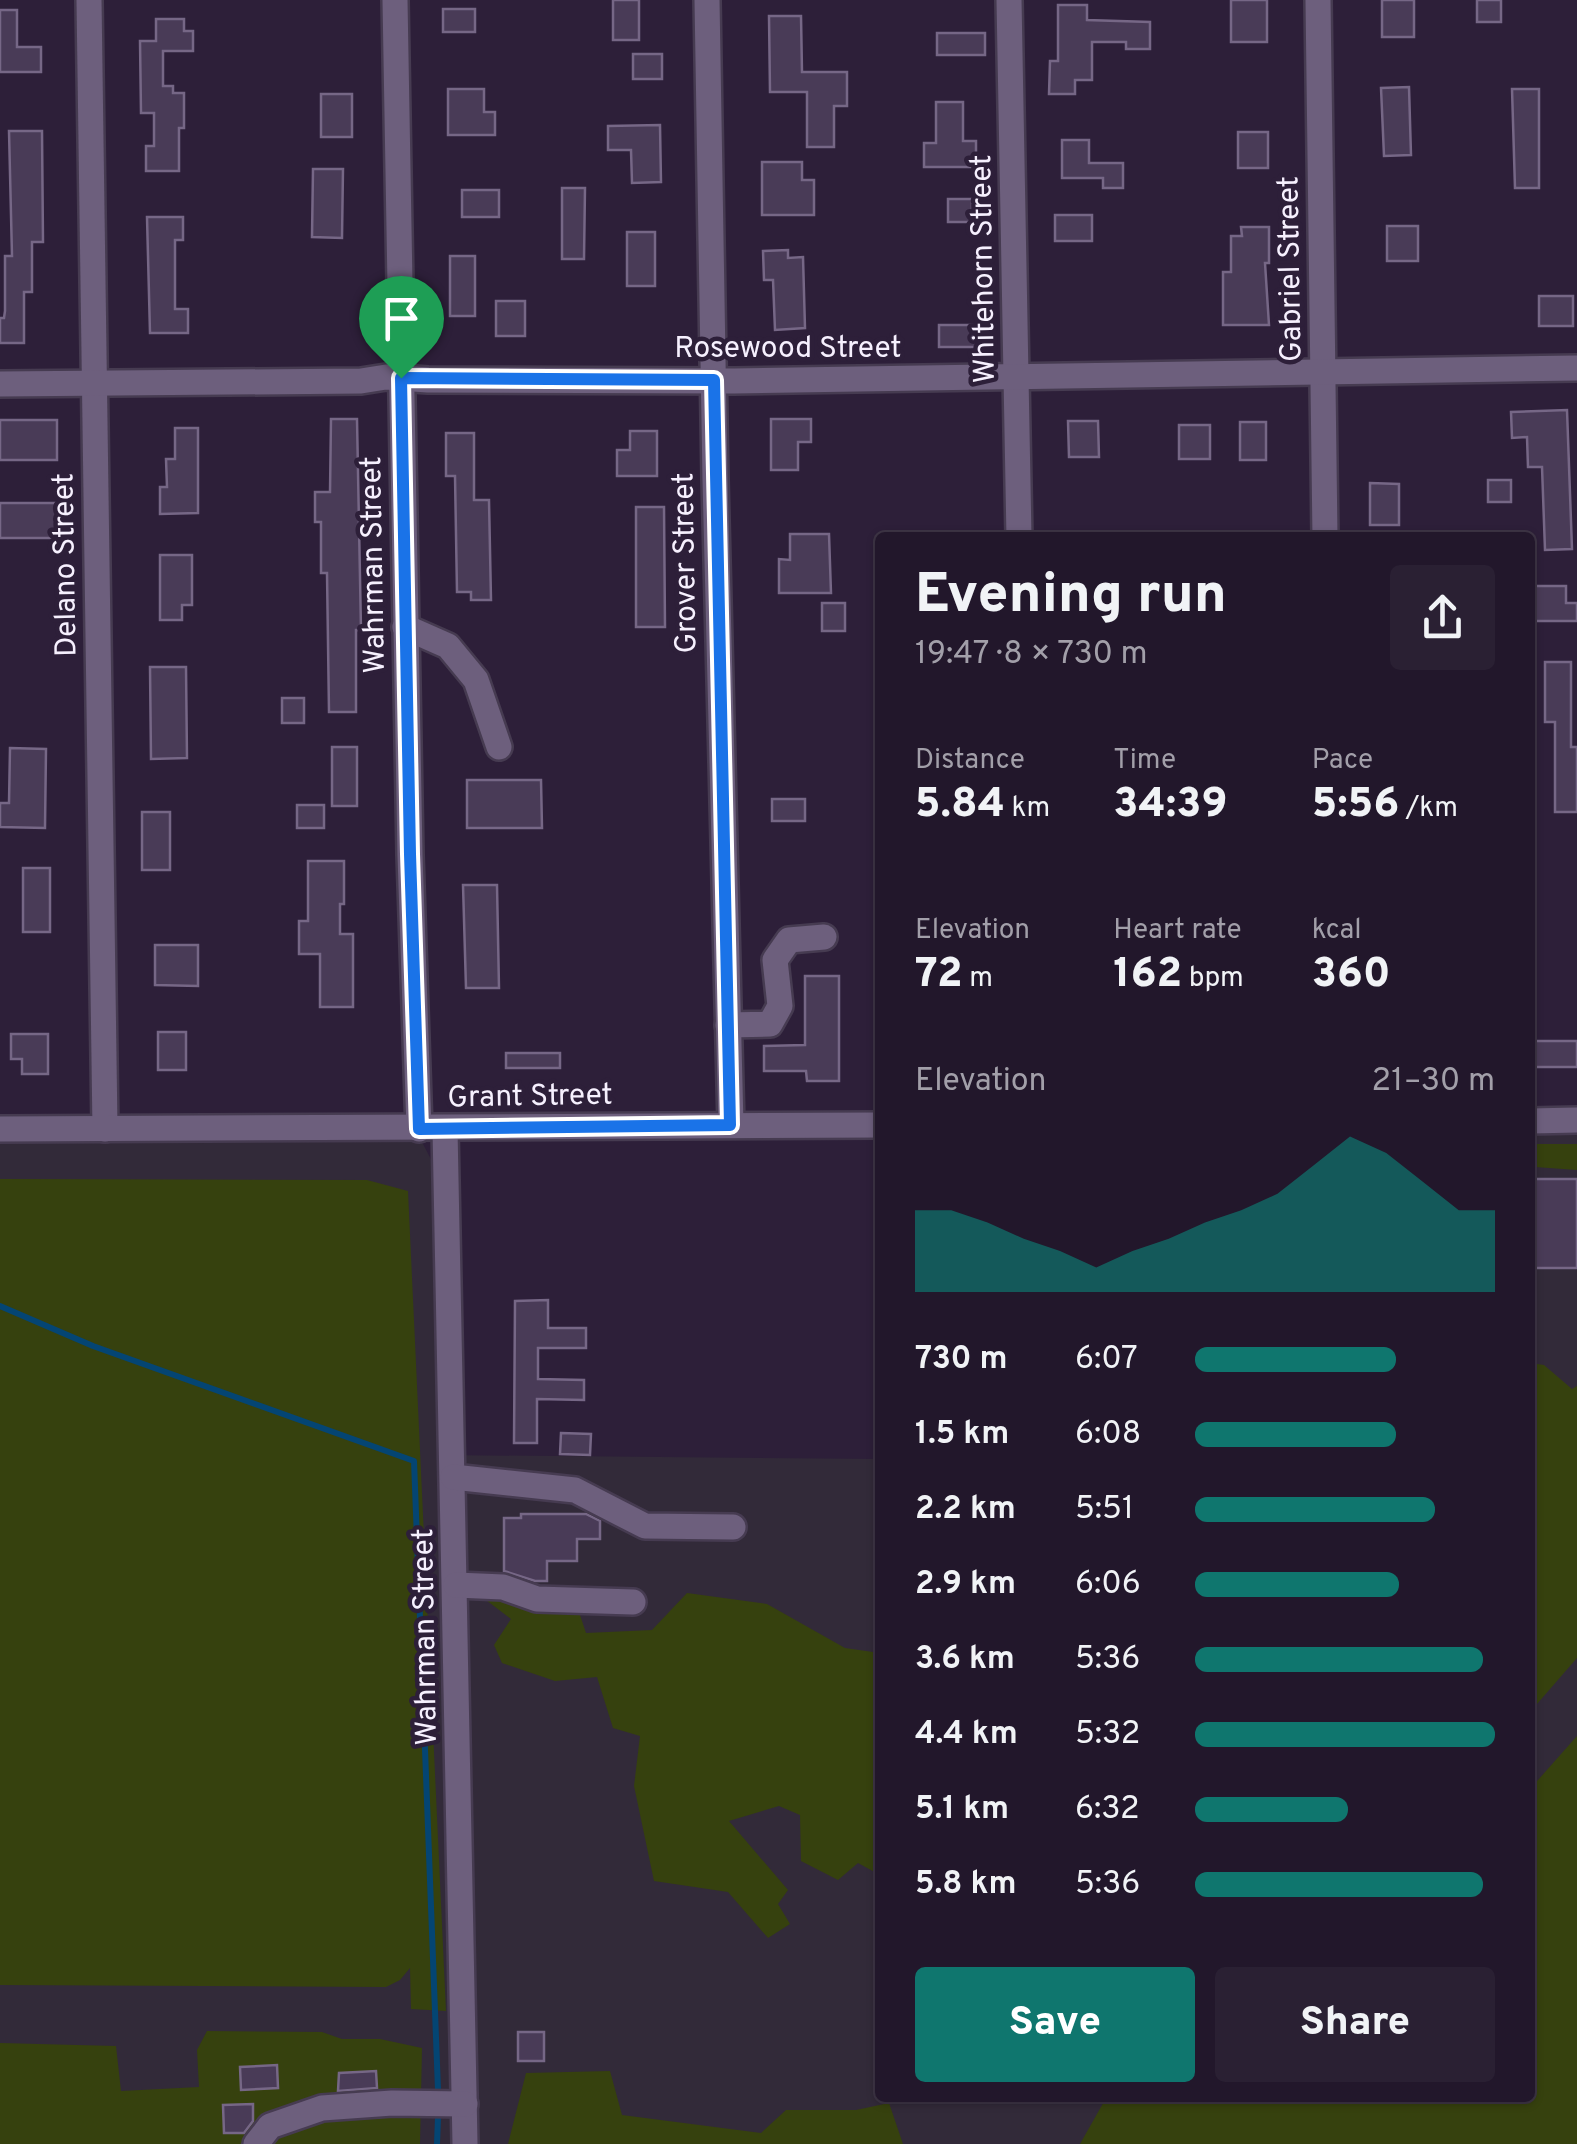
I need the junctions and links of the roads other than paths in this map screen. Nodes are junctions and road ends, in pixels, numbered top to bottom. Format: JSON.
{"nodes":[{"id":1,"x":88,"y":0,"type":"edge"},
{"id":2,"x":395,"y":0,"type":"edge"},
{"id":3,"x":708,"y":0,"type":"edge"},
{"id":4,"x":1009,"y":0,"type":"edge"},
{"id":5,"x":1318,"y":0,"type":"edge"},
{"id":6,"x":1577,"y":368,"type":"edge"},
{"id":7,"x":1322,"y":371,"type":"junction"},
{"id":8,"x":1016,"y":377,"type":"junction"},
{"id":9,"x":401,"y":378,"type":"junction"},
{"id":10,"x":714,"y":380,"type":"junction"},
{"id":11,"x":0,"y":384,"type":"edge"},
{"id":12,"x":94,"y":384,"type":"junction"},
{"id":13,"x":1019,"y":532,"type":"edge"},
{"id":14,"x":1325,"y":532,"type":"edge"},
{"id":15,"x":406,"y":627,"type":"junction"},
{"id":16,"x":499,"y":748,"type":"dead end"},
{"id":17,"x":824,"y":937,"type":"dead end"},
{"id":18,"x":728,"y":1025,"type":"junction"},
{"id":19,"x":1577,"y":1120,"type":"edge"},
{"id":20,"x":1535,"y":1121,"type":"edge"},
{"id":21,"x":875,"y":1124,"type":"edge"},
{"id":22,"x":730,"y":1125,"type":"junction"},
{"id":23,"x":0,"y":1129,"type":"edge"},
{"id":24,"x":105,"y":1129,"type":"junction"},
{"id":25,"x":419,"y":1129,"type":"junction"},
{"id":26,"x":445,"y":1129,"type":"junction"},
{"id":27,"x":453,"y":1477,"type":"junction"},
{"id":28,"x":733,"y":1527,"type":"dead end"},
{"id":29,"x":456,"y":1585,"type":"junction"},
{"id":30,"x":633,"y":1602,"type":"dead end"},
{"id":31,"x":465,"y":2104,"type":"junction"},
{"id":32,"x":256,"y":2144,"type":"edge"},
{"id":33,"x":466,"y":2144,"type":"edge"}],
"edges":[{"from":1,"to":12,"type":"street","name":"Delano Street"},
{"from":2,"to":9,"type":"street","name":"Wahrman Street"},
{"from":3,"to":10,"type":"street","name":"Grover Street"},
{"from":4,"to":8,"type":"street","name":"Whitehorn Street"},
{"from":5,"to":7,"type":"street","name":"Gabriel Street"},
{"from":6,"to":7,"type":"street","name":"Rosewood Street"},
{"from":7,"to":8,"type":"street","name":"Rosewood Street"},
{"from":7,"to":14,"type":"street","name":"Gabriel Street"},
{"from":8,"to":10,"type":"street","name":"Rosewood Street"},
{"from":8,"to":13,"type":"street","name":"Whitehorn Street"},
{"from":9,"to":10,"type":"street","name":"Rosewood Street"},
{"from":9,"to":12,"type":"street","name":"Rosewood Street"},
{"from":9,"to":15,"type":"street","name":"Wahrman Street"},
{"from":10,"to":18,"type":"street","name":"Grover Street"},
{"from":11,"to":12,"type":"street","name":"Rosewood Street"},
{"from":12,"to":24,"type":"street","name":"Delano Street"},
{"from":15,"to":16,"type":"street"},
{"from":15,"to":25,"type":"street","name":"Wahrman Street"},
{"from":17,"to":18,"type":"street"},
{"from":18,"to":22,"type":"street","name":"Grover Street"},
{"from":19,"to":20,"type":"street"},
{"from":21,"to":22,"type":"street","name":"Grant Street"},
{"from":22,"to":26,"type":"street","name":"Grant Street"},
{"from":23,"to":24,"type":"street","name":"Grant Street"},
{"from":24,"to":25,"type":"street","name":"Grant Street"},
{"from":25,"to":26,"type":"street","name":"Grant Street"},
{"from":26,"to":27,"type":"street","name":"Wahrman Street"},
{"from":27,"to":28,"type":"street"},
{"from":27,"to":29,"type":"street","name":"Wahrman Street"},
{"from":29,"to":30,"type":"street"},
{"from":29,"to":31,"type":"street","name":"Wahrman Street"},
{"from":31,"to":32,"type":"street"},
{"from":31,"to":33,"type":"street","name":"Wahrman Street"}]}
